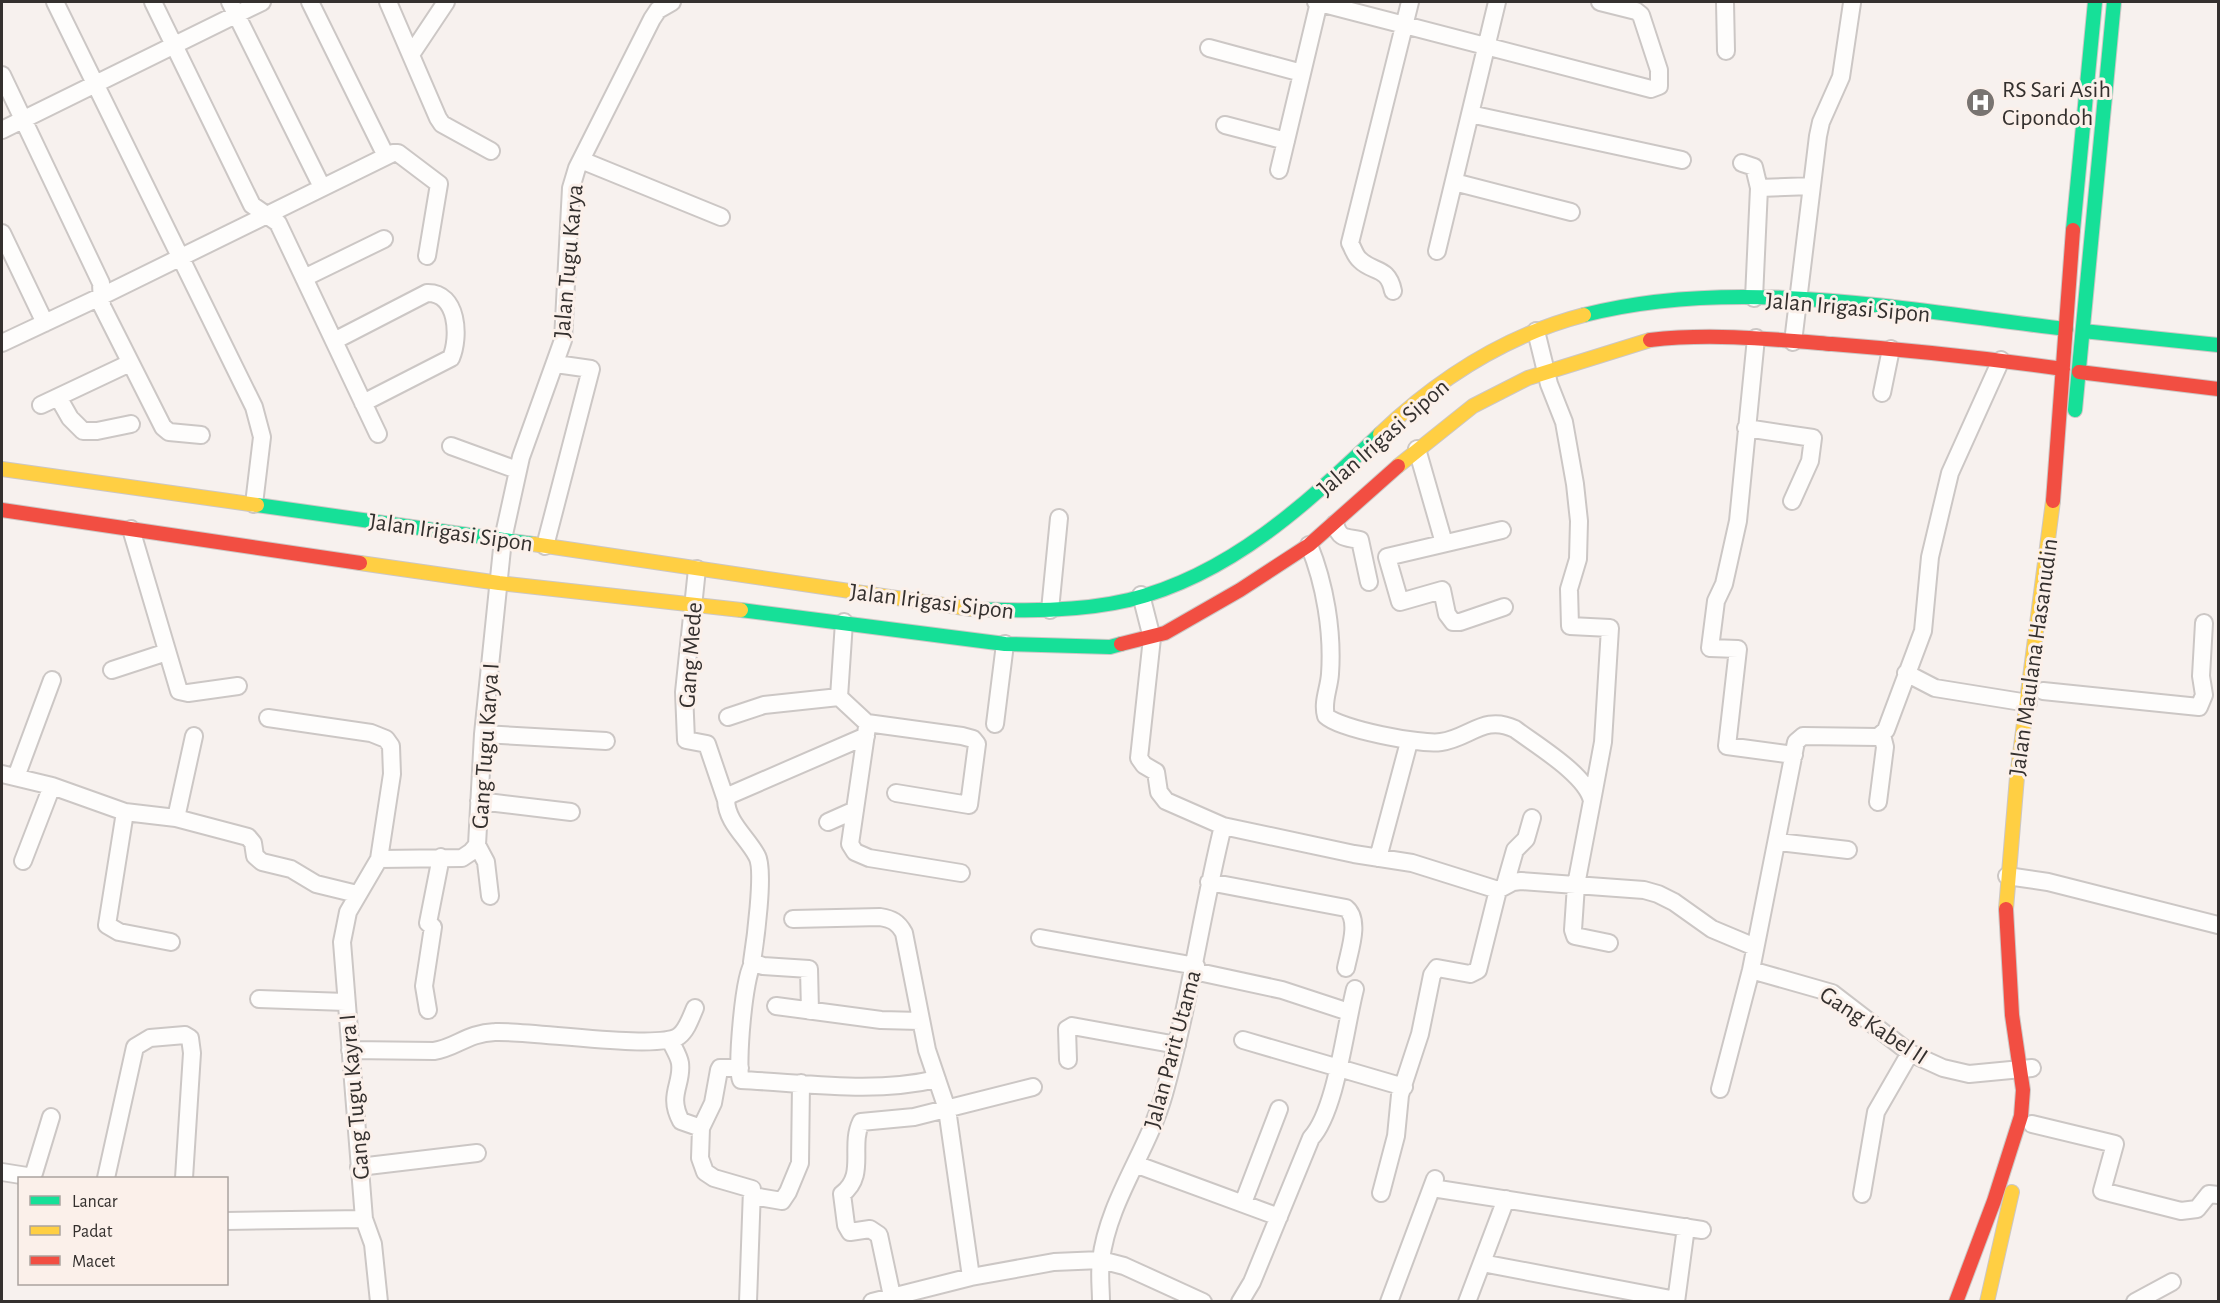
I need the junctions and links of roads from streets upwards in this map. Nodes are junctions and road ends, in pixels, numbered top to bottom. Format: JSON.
{"nodes":[{"id":1,"x":55,"y":2,"type":"edge"},
{"id":2,"x":153,"y":2,"type":"edge"},
{"id":3,"x":262,"y":2,"type":"edge"},
{"id":4,"x":310,"y":2,"type":"edge"},
{"id":5,"x":388,"y":2,"type":"edge"},
{"id":6,"x":446,"y":2,"type":"edge"},
{"id":7,"x":672,"y":2,"type":"edge"},
{"id":8,"x":1318,"y":2,"type":"edge"},
{"id":9,"x":1410,"y":2,"type":"edge"},
{"id":10,"x":1497,"y":2,"type":"edge"},
{"id":11,"x":1600,"y":2,"type":"edge"},
{"id":12,"x":1725,"y":2,"type":"edge"},
{"id":13,"x":2095,"y":2,"type":"edge"},
{"id":14,"x":2114,"y":2,"type":"edge"},
{"id":15,"x":1852,"y":3,"type":"edge"},
{"id":16,"x":233,"y":8,"type":"edge"},
{"id":17,"x":1405,"y":24,"type":"junction"},
{"id":18,"x":1487,"y":44,"type":"junction"},
{"id":19,"x":174,"y":45,"type":"junction"},
{"id":20,"x":1209,"y":48,"type":"dead end"},
{"id":21,"x":1726,"y":51,"type":"dead end"},
{"id":22,"x":412,"y":53,"type":"junction"},
{"id":23,"x":1302,"y":73,"type":"junction"},
{"id":24,"x":2,"y":75,"type":"edge"},
{"id":25,"x":95,"y":84,"type":"junction"},
{"id":26,"x":1470,"y":114,"type":"junction"},
{"id":27,"x":2083,"y":118,"type":"junction"},
{"id":28,"x":22,"y":119,"type":"junction"},
{"id":29,"x":2103,"y":120,"type":"junction"},
{"id":30,"x":1225,"y":125,"type":"dead end"},
{"id":31,"x":2,"y":130,"type":"edge"},
{"id":32,"x":1286,"y":141,"type":"junction"},
{"id":33,"x":491,"y":152,"type":"dead end"},
{"id":34,"x":386,"y":156,"type":"junction"},
{"id":35,"x":581,"y":160,"type":"junction"},
{"id":36,"x":1682,"y":160,"type":"dead end"},
{"id":37,"x":1742,"y":163,"type":"dead end"},
{"id":38,"x":1278,"y":170,"type":"dead end"},
{"id":39,"x":1454,"y":182,"type":"junction"},
{"id":40,"x":1812,"y":186,"type":"junction"},
{"id":41,"x":322,"y":187,"type":"junction"},
{"id":42,"x":1759,"y":188,"type":"junction"},
{"id":43,"x":1572,"y":212,"type":"dead end"},
{"id":44,"x":266,"y":216,"type":"junction"},
{"id":45,"x":721,"y":217,"type":"dead end"},
{"id":46,"x":2,"y":233,"type":"edge"},
{"id":47,"x":384,"y":239,"type":"dead end"},
{"id":48,"x":1437,"y":251,"type":"dead end"},
{"id":49,"x":427,"y":256,"type":"dead end"},
{"id":50,"x":182,"y":258,"type":"junction"},
{"id":51,"x":304,"y":278,"type":"junction"},
{"id":52,"x":1393,"y":291,"type":"dead end"},
{"id":53,"x":102,"y":296,"type":"junction"},
{"id":54,"x":1754,"y":298,"type":"junction"},
{"id":55,"x":1798,"y":300,"type":"junction"},
{"id":56,"x":45,"y":323,"type":"junction"},
{"id":57,"x":2061,"y":331,"type":"junction"},
{"id":58,"x":2082,"y":333,"type":"junction"},
{"id":59,"x":1537,"y":335,"type":"junction"},
{"id":60,"x":1756,"y":338,"type":"junction"},
{"id":61,"x":1793,"y":339,"type":"junction"},
{"id":62,"x":334,"y":341,"type":"junction"},
{"id":63,"x":2,"y":342,"type":"edge"},
{"id":64,"x":2218,"y":345,"type":"edge"},
{"id":65,"x":1891,"y":349,"type":"junction"},
{"id":66,"x":2009,"y":361,"type":"junction"},
{"id":67,"x":130,"y":363,"type":"junction"},
{"id":68,"x":556,"y":364,"type":"junction"},
{"id":69,"x":2060,"y":366,"type":"junction"},
{"id":70,"x":2079,"y":367,"type":"junction"},
{"id":71,"x":1546,"y":368,"type":"junction"},
{"id":72,"x":2218,"y":389,"type":"edge"},
{"id":73,"x":1882,"y":393,"type":"dead end"},
{"id":74,"x":58,"y":397,"type":"junction"},
{"id":75,"x":363,"y":403,"type":"junction"},
{"id":76,"x":41,"y":405,"type":"dead end"},
{"id":77,"x":131,"y":424,"type":"dead end"},
{"id":78,"x":1746,"y":428,"type":"junction"},
{"id":79,"x":378,"y":434,"type":"dead end"},
{"id":80,"x":201,"y":435,"type":"dead end"},
{"id":81,"x":451,"y":446,"type":"dead end"},
{"id":82,"x":1417,"y":449,"type":"junction"},
{"id":83,"x":2,"y":469,"type":"edge"},
{"id":84,"x":517,"y":470,"type":"junction"},
{"id":85,"x":1792,"y":501,"type":"dead end"},
{"id":86,"x":254,"y":504,"type":"junction"},
{"id":87,"x":2,"y":510,"type":"edge"},
{"id":88,"x":1059,"y":518,"type":"dead end"},
{"id":89,"x":1335,"y":524,"type":"junction"},
{"id":90,"x":131,"y":529,"type":"junction"},
{"id":91,"x":1502,"y":530,"type":"dead end"},
{"id":92,"x":503,"y":543,"type":"junction"},
{"id":93,"x":1444,"y":543,"type":"junction"},
{"id":94,"x":1310,"y":545,"type":"junction"},
{"id":95,"x":545,"y":546,"type":"junction"},
{"id":96,"x":2061,"y":553,"type":"dead end"},
{"id":97,"x":696,"y":573,"type":"junction"},
{"id":98,"x":499,"y":579,"type":"junction"},
{"id":99,"x":1369,"y":582,"type":"dead end"},
{"id":100,"x":1142,"y":599,"type":"junction"},
{"id":101,"x":693,"y":601,"type":"junction"},
{"id":102,"x":1504,"y":607,"type":"dead end"},
{"id":103,"x":1050,"y":610,"type":"junction"},
{"id":104,"x":844,"y":622,"type":"junction"},
{"id":105,"x":2204,"y":623,"type":"dead end"},
{"id":106,"x":1152,"y":635,"type":"junction"},
{"id":107,"x":1005,"y":645,"type":"junction"},
{"id":108,"x":167,"y":652,"type":"junction"},
{"id":109,"x":112,"y":670,"type":"dead end"},
{"id":110,"x":1906,"y":673,"type":"junction"},
{"id":111,"x":52,"y":680,"type":"dead end"},
{"id":112,"x":2044,"y":685,"type":"joint"},
{"id":113,"x":238,"y":686,"type":"dead end"},
{"id":114,"x":839,"y":697,"type":"junction"},
{"id":115,"x":2022,"y":702,"type":"junction"},
{"id":116,"x":2040,"y":714,"type":"dead end"},
{"id":117,"x":729,"y":717,"type":"dead end"},
{"id":118,"x":268,"y":718,"type":"dead end"},
{"id":119,"x":995,"y":724,"type":"dead end"},
{"id":120,"x":866,"y":729,"type":"junction"},
{"id":121,"x":483,"y":734,"type":"junction"},
{"id":122,"x":1882,"y":735,"type":"junction"},
{"id":123,"x":194,"y":736,"type":"dead end"},
{"id":124,"x":606,"y":741,"type":"dead end"},
{"id":125,"x":1408,"y":742,"type":"junction"},
{"id":126,"x":1794,"y":754,"type":"junction"},
{"id":127,"x":9,"y":776,"type":"edge"},
{"id":128,"x":52,"y":786,"type":"junction"},
{"id":129,"x":897,"y":794,"type":"dead end"},
{"id":130,"x":726,"y":800,"type":"junction"},
{"id":131,"x":478,"y":801,"type":"junction"},
{"id":132,"x":1592,"y":801,"type":"junction"},
{"id":133,"x":1878,"y":802,"type":"dead end"},
{"id":134,"x":2029,"y":808,"type":"dead end"},
{"id":135,"x":855,"y":810,"type":"junction"},
{"id":136,"x":125,"y":812,"type":"junction"},
{"id":137,"x":571,"y":812,"type":"dead end"},
{"id":138,"x":176,"y":818,"type":"junction"},
{"id":139,"x":1532,"y":818,"type":"dead end"},
{"id":140,"x":828,"y":822,"type":"dead end"},
{"id":141,"x":1223,"y":826,"type":"junction"},
{"id":142,"x":1778,"y":842,"type":"junction"},
{"id":143,"x":477,"y":845,"type":"junction"},
{"id":144,"x":1848,"y":850,"type":"dead end"},
{"id":145,"x":441,"y":857,"type":"junction"},
{"id":146,"x":1378,"y":858,"type":"junction"},
{"id":147,"x":379,"y":859,"type":"junction"},
{"id":148,"x":23,"y":861,"type":"dead end"},
{"id":149,"x":961,"y":873,"type":"dead end"},
{"id":150,"x":2019,"y":878,"type":"junction"},
{"id":151,"x":1209,"y":882,"type":"junction"},
{"id":152,"x":1575,"y":885,"type":"junction"},
{"id":153,"x":1501,"y":888,"type":"junction"},
{"id":154,"x":357,"y":894,"type":"junction"},
{"id":155,"x":490,"y":896,"type":"dead end"},
{"id":156,"x":793,"y":919,"type":"dead end"},
{"id":157,"x":2218,"y":926,"type":"edge"},
{"id":158,"x":1040,"y":938,"type":"dead end"},
{"id":159,"x":171,"y":942,"type":"dead end"},
{"id":160,"x":1609,"y":943,"type":"dead end"},
{"id":161,"x":1755,"y":947,"type":"junction"},
{"id":162,"x":753,"y":964,"type":"junction"},
{"id":163,"x":1346,"y":968,"type":"dead end"},
{"id":164,"x":1195,"y":969,"type":"junction"},
{"id":165,"x":1751,"y":970,"type":"junction"},
{"id":166,"x":1355,"y":989,"type":"dead end"},
{"id":167,"x":259,"y":999,"type":"dead end"},
{"id":168,"x":346,"y":1002,"type":"junction"},
{"id":169,"x":776,"y":1006,"type":"dead end"},
{"id":170,"x":695,"y":1008,"type":"dead end"},
{"id":171,"x":428,"y":1010,"type":"dead end"},
{"id":172,"x":810,"y":1011,"type":"junction"},
{"id":173,"x":1349,"y":1012,"type":"junction"},
{"id":174,"x":920,"y":1021,"type":"junction"},
{"id":175,"x":670,"y":1040,"type":"junction"},
{"id":176,"x":1243,"y":1040,"type":"dead end"},
{"id":177,"x":1177,"y":1045,"type":"junction"},
{"id":178,"x":350,"y":1050,"type":"junction"},
{"id":179,"x":1910,"y":1053,"type":"junction"},
{"id":180,"x":1068,"y":1060,"type":"dead end"},
{"id":181,"x":1337,"y":1067,"type":"junction"},
{"id":182,"x":740,"y":1068,"type":"junction"},
{"id":183,"x":2020,"y":1070,"type":"junction"},
{"id":184,"x":937,"y":1079,"type":"junction"},
{"id":185,"x":801,"y":1083,"type":"junction"},
{"id":186,"x":1404,"y":1086,"type":"junction"},
{"id":187,"x":1033,"y":1087,"type":"dead end"},
{"id":188,"x":1720,"y":1089,"type":"dead end"},
{"id":189,"x":947,"y":1109,"type":"junction"},
{"id":190,"x":1278,"y":1109,"type":"dead end"},
{"id":191,"x":51,"y":1117,"type":"dead end"},
{"id":192,"x":2032,"y":1124,"type":"junction"},
{"id":193,"x":701,"y":1128,"type":"junction"},
{"id":194,"x":2028,"y":1141,"type":"dead end"},
{"id":195,"x":477,"y":1153,"type":"dead end"},
{"id":196,"x":1135,"y":1164,"type":"junction"},
{"id":197,"x":359,"y":1167,"type":"junction"},
{"id":198,"x":2,"y":1172,"type":"edge"},
{"id":199,"x":2018,"y":1173,"type":"dead end"},
{"id":200,"x":106,"y":1177,"type":"edge"},
{"id":201,"x":184,"y":1177,"type":"edge"},
{"id":202,"x":1381,"y":1192,"type":"dead end"},
{"id":203,"x":1862,"y":1194,"type":"dead end"},
{"id":204,"x":2218,"y":1195,"type":"edge"},
{"id":205,"x":753,"y":1196,"type":"junction"},
{"id":206,"x":1506,"y":1199,"type":"junction"},
{"id":207,"x":1243,"y":1203,"type":"junction"},
{"id":208,"x":1279,"y":1217,"type":"junction"},
{"id":209,"x":364,"y":1220,"type":"junction"},
{"id":210,"x":228,"y":1221,"type":"edge"},
{"id":211,"x":1101,"y":1260,"type":"junction"},
{"id":212,"x":1482,"y":1263,"type":"junction"},
{"id":213,"x":971,"y":1278,"type":"junction"},
{"id":214,"x":2172,"y":1282,"type":"dead end"},
{"id":215,"x":892,"y":1296,"type":"junction"},
{"id":216,"x":1676,"y":1301,"type":"edge"},
{"id":217,"x":379,"y":1302,"type":"edge"},
{"id":218,"x":748,"y":1302,"type":"edge"},
{"id":219,"x":872,"y":1302,"type":"edge"},
{"id":220,"x":1101,"y":1302,"type":"edge"},
{"id":221,"x":1203,"y":1302,"type":"edge"},
{"id":222,"x":1240,"y":1302,"type":"edge"},
{"id":223,"x":1389,"y":1302,"type":"edge"},
{"id":224,"x":1467,"y":1302,"type":"edge"},
{"id":225,"x":1956,"y":1302,"type":"edge"},
{"id":226,"x":1987,"y":1302,"type":"edge"},
{"id":227,"x":2134,"y":1302,"type":"edge"}],
"edges":[{"from":1,"to":25,"type":"street"},
{"from":2,"to":19,"type":"street"},
{"from":3,"to":16,"type":"street"},
{"from":4,"to":34,"type":"street"},
{"from":5,"to":22,"type":"street"},
{"from":6,"to":22,"type":"street"},
{"from":7,"to":35,"type":"street","name":"Jalan Tugu Karya"},
{"from":8,"to":17,"type":"street"},
{"from":8,"to":23,"type":"street"},
{"from":9,"to":17,"type":"street"},
{"from":10,"to":18,"type":"street"},
{"from":11,"to":18,"type":"street"},
{"from":12,"to":21,"type":"street"},
{"from":13,"to":27,"type":"street","name":"Jalan Maulana Hasanudin"},
{"from":14,"to":29,"type":"street","name":"Jalan Maulana Hasanudin"},
{"from":15,"to":40,"type":"street"},
{"from":16,"to":19,"type":"street"},
{"from":16,"to":41,"type":"street"},
{"from":17,"to":18,"type":"street"},
{"from":17,"to":52,"type":"street"},
{"from":18,"to":26,"type":"street"},
{"from":19,"to":25,"type":"street"},
{"from":19,"to":44,"type":"street"},
{"from":20,"to":23,"type":"street"},
{"from":22,"to":33,"type":"street"},
{"from":23,"to":32,"type":"street"},
{"from":24,"to":28,"type":"street"},
{"from":25,"to":28,"type":"street"},
{"from":25,"to":50,"type":"street"},
{"from":26,"to":36,"type":"street"},
{"from":26,"to":39,"type":"street"},
{"from":27,"to":29,"type":"street"},
{"from":27,"to":57,"type":"street","name":"Jalan Maulana Hasanudin"},
{"from":28,"to":31,"type":"street"},
{"from":28,"to":53,"type":"street"},
{"from":29,"to":58,"type":"street","name":"Jalan Maulana Hasanudin"},
{"from":30,"to":32,"type":"street"},
{"from":32,"to":38,"type":"street"},
{"from":34,"to":41,"type":"street"},
{"from":34,"to":49,"type":"street"},
{"from":35,"to":45,"type":"street"},
{"from":35,"to":68,"type":"street","name":"Jalan Tugu Karya"},
{"from":37,"to":42,"type":"street"},
{"from":39,"to":43,"type":"street"},
{"from":39,"to":48,"type":"street"},
{"from":40,"to":42,"type":"street"},
{"from":40,"to":55,"type":"street"},
{"from":41,"to":44,"type":"street"},
{"from":42,"to":54,"type":"street"},
{"from":44,"to":50,"type":"street"},
{"from":44,"to":51,"type":"street"},
{"from":46,"to":56,"type":"street"},
{"from":47,"to":51,"type":"street"},
{"from":50,"to":53,"type":"street"},
{"from":50,"to":86,"type":"street"},
{"from":51,"to":62,"type":"street"},
{"from":53,"to":56,"type":"street"},
{"from":53,"to":67,"type":"street"},
{"from":54,"to":55,"type":"street","name":"Jalan Irigasi Sipon"},
{"from":54,"to":59,"type":"street","name":"Jalan Irigasi Sipon"},
{"from":55,"to":57,"type":"street","name":"Jalan Irigasi Sipon"},
{"from":55,"to":61,"type":"street"},
{"from":56,"to":63,"type":"street"},
{"from":57,"to":69,"type":"street","name":"Jalan Maulana Hasanudin"},
{"from":58,"to":64,"type":"street"},
{"from":58,"to":70,"type":"street","name":"Jalan Maulana Hasanudin"},
{"from":59,"to":71,"type":"street"},
{"from":59,"to":100,"type":"street","name":"Jalan Irigasi Sipon"},
{"from":60,"to":61,"type":"street","name":"Jalan Irigasi Sipon"},
{"from":60,"to":71,"type":"street","name":"Jalan Irigasi Sipon"},
{"from":60,"to":78,"type":"street"},
{"from":61,"to":65,"type":"street","name":"Jalan Irigasi Sipon"},
{"from":62,"to":75,"type":"street"},
{"from":62,"to":75,"type":"street"},
{"from":65,"to":66,"type":"street","name":"Jalan Irigasi Sipon"},
{"from":65,"to":73,"type":"street"},
{"from":66,"to":69,"type":"street","name":"Jalan Irigasi Sipon"},
{"from":66,"to":110,"type":"street"},
{"from":67,"to":74,"type":"street"},
{"from":67,"to":80,"type":"street"},
{"from":68,"to":84,"type":"street","name":"Jalan Tugu Karya"},
{"from":68,"to":95,"type":"street"},
{"from":69,"to":115,"type":"street","name":"Jalan Maulana Hasanudin"},
{"from":70,"to":72,"type":"street"},
{"from":70,"to":96,"type":"street","name":"Jalan Maulana Hasanudin"},
{"from":71,"to":82,"type":"street","name":"Jalan Irigasi Sipon"},
{"from":71,"to":132,"type":"street"},
{"from":74,"to":76,"type":"street"},
{"from":74,"to":77,"type":"street"},
{"from":75,"to":79,"type":"street"},
{"from":78,"to":85,"type":"street"},
{"from":78,"to":126,"type":"street"},
{"from":81,"to":84,"type":"street"},
{"from":82,"to":89,"type":"street","name":"Jalan Irigasi Sipon"},
{"from":82,"to":93,"type":"street"},
{"from":83,"to":86,"type":"street","name":"Jalan Irigasi Sipon"},
{"from":84,"to":92,"type":"street","name":"Jalan Tugu Karya"},
{"from":86,"to":92,"type":"street","name":"Jalan Irigasi Sipon"},
{"from":87,"to":90,"type":"street","name":"Jalan Irigasi Sipon"},
{"from":88,"to":103,"type":"street"},
{"from":89,"to":94,"type":"street","name":"Jalan Irigasi Sipon"},
{"from":89,"to":99,"type":"street"},
{"from":90,"to":98,"type":"street","name":"Jalan Irigasi Sipon"},
{"from":90,"to":108,"type":"street"},
{"from":91,"to":93,"type":"street"},
{"from":92,"to":95,"type":"street","name":"Jalan Irigasi Sipon"},
{"from":92,"to":98,"type":"street","name":"Gang Tugu Karya I"},
{"from":93,"to":102,"type":"street"},
{"from":94,"to":106,"type":"street","name":"Jalan Irigasi Sipon"},
{"from":94,"to":125,"type":"street"},
{"from":95,"to":97,"type":"street","name":"Jalan Irigasi Sipon"},
{"from":97,"to":101,"type":"street","name":"Gang Mede"},
{"from":97,"to":103,"type":"street","name":"Jalan Irigasi Sipon"},
{"from":98,"to":101,"type":"street","name":"Jalan Irigasi Sipon"},
{"from":98,"to":121,"type":"street","name":"Gang Tugu Karya I"},
{"from":100,"to":103,"type":"street","name":"Jalan Irigasi Sipon"},
{"from":100,"to":106,"type":"street"},
{"from":101,"to":104,"type":"street","name":"Jalan Irigasi Sipon"},
{"from":101,"to":130,"type":"street","name":"Gang Mede"},
{"from":104,"to":107,"type":"street","name":"Jalan Irigasi Sipon"},
{"from":104,"to":114,"type":"street"},
{"from":105,"to":112,"type":"street"},
{"from":106,"to":107,"type":"street","name":"Jalan Irigasi Sipon"},
{"from":106,"to":141,"type":"street"},
{"from":107,"to":119,"type":"street"},
{"from":108,"to":109,"type":"street"},
{"from":108,"to":113,"type":"street"},
{"from":110,"to":115,"type":"street"},
{"from":110,"to":122,"type":"street"},
{"from":111,"to":127,"type":"street"},
{"from":112,"to":116,"type":"street","name":"Jalan Maulana Hasanudin"},
{"from":114,"to":117,"type":"street"},
{"from":114,"to":120,"type":"street"},
{"from":115,"to":150,"type":"street","name":"Jalan Maulana Hasanudin"},
{"from":118,"to":147,"type":"street"},
{"from":120,"to":129,"type":"street"},
{"from":120,"to":130,"type":"street"},
{"from":120,"to":135,"type":"street"},
{"from":121,"to":124,"type":"street"},
{"from":121,"to":131,"type":"street","name":"Gang Tugu Karya I"},
{"from":122,"to":126,"type":"street"},
{"from":122,"to":133,"type":"street"},
{"from":123,"to":138,"type":"street"},
{"from":125,"to":132,"type":"street"},
{"from":125,"to":146,"type":"street"},
{"from":126,"to":142,"type":"street"},
{"from":127,"to":128,"type":"street"},
{"from":128,"to":136,"type":"street"},
{"from":128,"to":148,"type":"street"},
{"from":130,"to":162,"type":"street"},
{"from":131,"to":137,"type":"street"},
{"from":131,"to":143,"type":"street","name":"Gang Tugu Karya I"},
{"from":132,"to":152,"type":"street"},
{"from":134,"to":150,"type":"street","name":"Jalan Maulana Hasanudin"},
{"from":135,"to":140,"type":"street"},
{"from":135,"to":149,"type":"street"},
{"from":136,"to":138,"type":"street"},
{"from":136,"to":159,"type":"street"},
{"from":138,"to":154,"type":"street"},
{"from":139,"to":153,"type":"street"},
{"from":141,"to":146,"type":"street"},
{"from":141,"to":151,"type":"street","name":"Jalan Parit Utama"},
{"from":142,"to":144,"type":"street"},
{"from":142,"to":161,"type":"street"},
{"from":143,"to":145,"type":"street","name":"Gang Tugu Karya I"},
{"from":143,"to":155,"type":"street"},
{"from":145,"to":147,"type":"street","name":"Gang Tugu Karya I"},
{"from":145,"to":171,"type":"street"},
{"from":146,"to":153,"type":"street"},
{"from":147,"to":154,"type":"street"},
{"from":150,"to":157,"type":"street"},
{"from":150,"to":183,"type":"street","name":"Jalan Maulana Hasanudin"},
{"from":151,"to":163,"type":"street"},
{"from":151,"to":164,"type":"street","name":"Jalan Parit Utama"},
{"from":152,"to":153,"type":"street"},
{"from":152,"to":160,"type":"street"},
{"from":152,"to":161,"type":"street"},
{"from":153,"to":186,"type":"street"},
{"from":154,"to":168,"type":"street","name":"Gang Tugu Kayra I"},
{"from":156,"to":174,"type":"street"},
{"from":158,"to":164,"type":"street"},
{"from":161,"to":165,"type":"street"},
{"from":162,"to":172,"type":"street"},
{"from":162,"to":182,"type":"street"},
{"from":164,"to":173,"type":"street"},
{"from":164,"to":177,"type":"street","name":"Jalan Parit Utama"},
{"from":165,"to":179,"type":"street","name":"Gang Kabel II"},
{"from":165,"to":188,"type":"street"},
{"from":166,"to":173,"type":"street"},
{"from":167,"to":168,"type":"street"},
{"from":168,"to":178,"type":"street","name":"Gang Tugu Kayra I"},
{"from":169,"to":172,"type":"street"},
{"from":170,"to":175,"type":"street"},
{"from":172,"to":174,"type":"street"},
{"from":173,"to":181,"type":"street"},
{"from":174,"to":184,"type":"street"},
{"from":175,"to":178,"type":"street"},
{"from":175,"to":193,"type":"street"},
{"from":176,"to":181,"type":"street"},
{"from":177,"to":180,"type":"street"},
{"from":177,"to":196,"type":"street","name":"Jalan Parit Utama"},
{"from":178,"to":197,"type":"street","name":"Gang Tugu Kayra I"},
{"from":179,"to":183,"type":"street","name":"Gang Kabel II"},
{"from":179,"to":203,"type":"street"},
{"from":181,"to":186,"type":"street"},
{"from":181,"to":208,"type":"street"},
{"from":182,"to":185,"type":"street"},
{"from":182,"to":193,"type":"street"},
{"from":183,"to":192,"type":"street","name":"Jalan Maulana Hasanudin"},
{"from":183,"to":225,"type":"street","name":"Jalan Maulana Hasanudin"},
{"from":184,"to":185,"type":"street"},
{"from":184,"to":189,"type":"street"},
{"from":185,"to":205,"type":"street"},
{"from":186,"to":202,"type":"street"},
{"from":187,"to":189,"type":"street"},
{"from":189,"to":213,"type":"street"},
{"from":189,"to":215,"type":"street"},
{"from":190,"to":207,"type":"street"},
{"from":191,"to":198,"type":"street"},
{"from":192,"to":194,"type":"street","name":"Jalan Maulana Hasanudin"},
{"from":192,"to":204,"type":"street"},
{"from":193,"to":205,"type":"street"},
{"from":195,"to":197,"type":"street"},
{"from":196,"to":207,"type":"street"},
{"from":196,"to":211,"type":"street","name":"Jalan Parit Utama"},
{"from":197,"to":209,"type":"street","name":"Gang Tugu Kayra I"},
{"from":199,"to":226,"type":"street"},
{"from":200,"to":201,"type":"street"},
{"from":205,"to":218,"type":"street"},
{"from":206,"to":212,"type":"street"},
{"from":206,"to":216,"type":"street"},
{"from":206,"to":223,"type":"street"},
{"from":207,"to":208,"type":"street"},
{"from":208,"to":222,"type":"street"},
{"from":209,"to":210,"type":"street"},
{"from":209,"to":217,"type":"street","name":"Gang Tugu Kayra I"},
{"from":211,"to":213,"type":"street"},
{"from":211,"to":220,"type":"street","name":"Jalan Parit Utama"},
{"from":211,"to":221,"type":"street"},
{"from":212,"to":216,"type":"street"},
{"from":212,"to":224,"type":"street"},
{"from":213,"to":215,"type":"street"},
{"from":214,"to":227,"type":"street"},
{"from":215,"to":219,"type":"street"}]}
